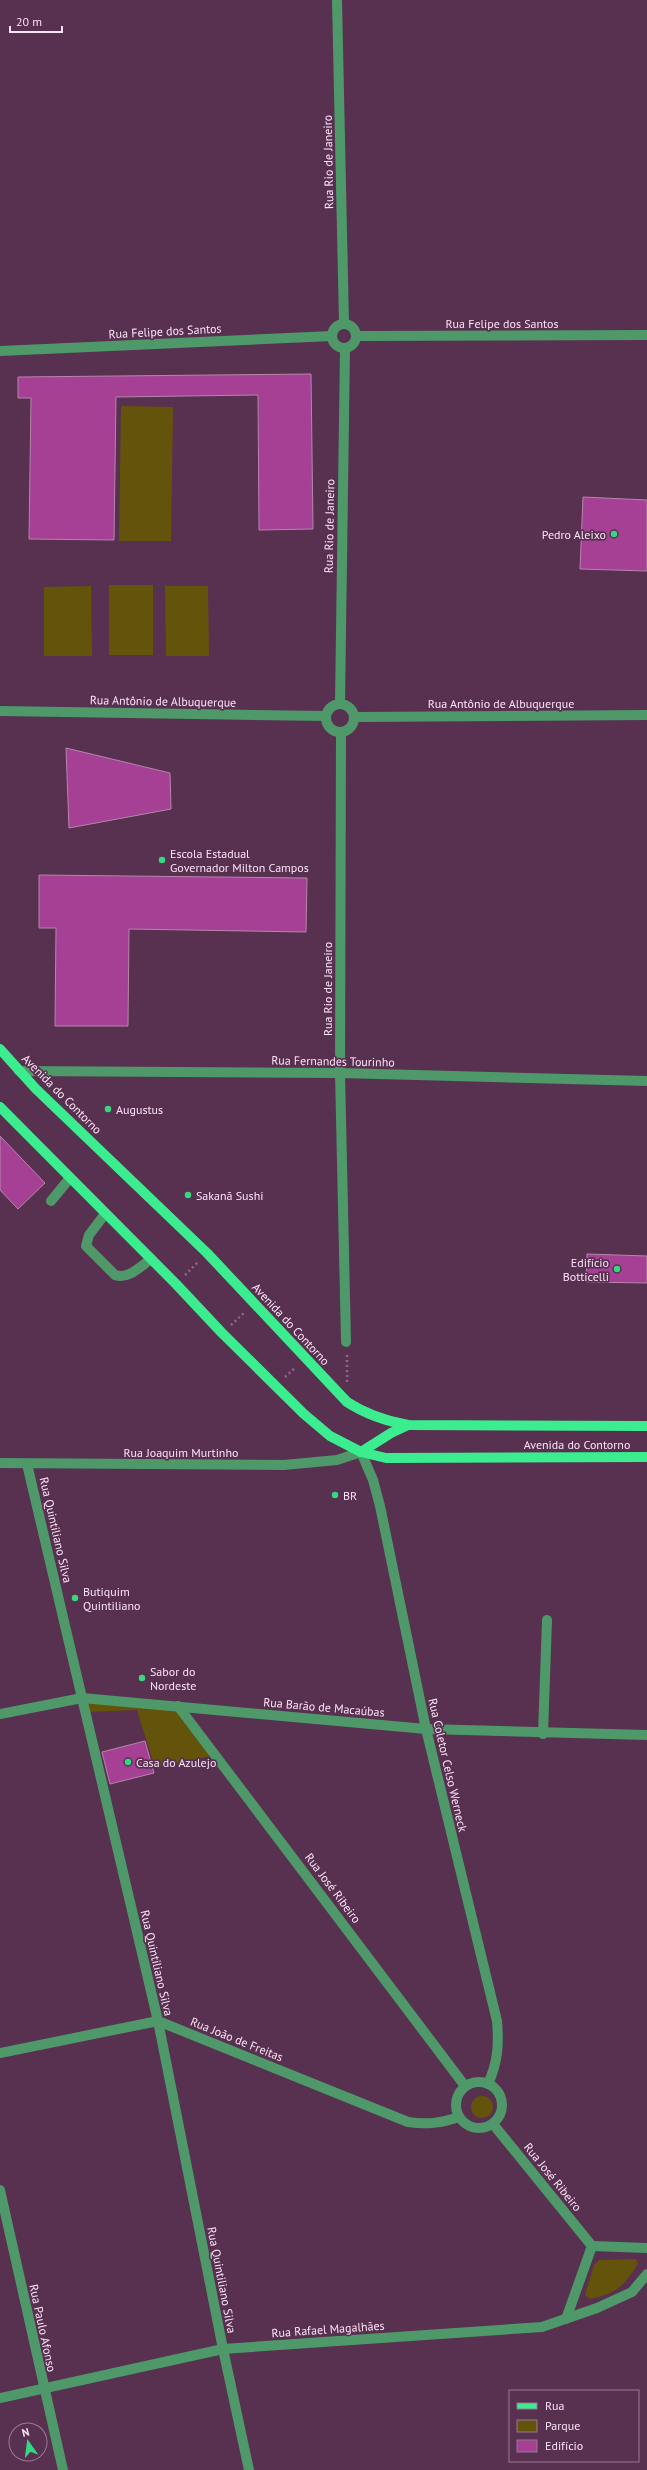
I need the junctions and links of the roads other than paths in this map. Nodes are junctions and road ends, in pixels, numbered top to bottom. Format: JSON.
{"nodes":[{"id":1,"x":337,"y":0,"type":"edge"},
{"id":2,"x":344,"y":324,"type":"junction"},
{"id":3,"x":647,"y":335,"type":"edge"},
{"id":4,"x":332,"y":336,"type":"junction"},
{"id":5,"x":356,"y":336,"type":"junction"},
{"id":6,"x":345,"y":348,"type":"junction"},
{"id":7,"x":0,"y":351,"type":"edge"},
{"id":8,"x":340,"y":703,"type":"junction"},
{"id":9,"x":0,"y":712,"type":"edge"},
{"id":10,"x":647,"y":715,"type":"edge"},
{"id":11,"x":326,"y":716,"type":"junction"},
{"id":12,"x":354,"y":717,"type":"junction"},
{"id":13,"x":341,"y":732,"type":"junction"},
{"id":14,"x":0,"y":1049,"type":"edge"},
{"id":15,"x":19,"y":1071,"type":"junction"},
{"id":16,"x":340,"y":1074,"type":"junction"},
{"id":17,"x":647,"y":1081,"type":"edge"},
{"id":18,"x":0,"y":1107,"type":"edge"},
{"id":19,"x":70,"y":1178,"type":"junction"},
{"id":20,"x":51,"y":1201,"type":"dead end"},
{"id":21,"x":105,"y":1214,"type":"junction"},
{"id":22,"x":151,"y":1259,"type":"junction"},
{"id":23,"x":346,"y":1342,"type":"road end"},
{"id":24,"x":408,"y":1425,"type":"junction"},
{"id":25,"x":647,"y":1426,"type":"edge"},
{"id":26,"x":361,"y":1452,"type":"junction"},
{"id":27,"x":647,"y":1457,"type":"edge"},
{"id":28,"x":0,"y":1463,"type":"edge"},
{"id":29,"x":27,"y":1464,"type":"junction"},
{"id":30,"x":546,"y":1620,"type":"dead end"},
{"id":31,"x":82,"y":1698,"type":"junction"},
{"id":32,"x":178,"y":1706,"type":"junction"},
{"id":33,"x":0,"y":1714,"type":"edge"},
{"id":34,"x":426,"y":1729,"type":"junction"},
{"id":35,"x":543,"y":1734,"type":"junction"},
{"id":36,"x":647,"y":1734,"type":"edge"},
{"id":37,"x":158,"y":2020,"type":"junction"},
{"id":38,"x":0,"y":2053,"type":"edge"},
{"id":39,"x":488,"y":2084,"type":"junction"},
{"id":40,"x":466,"y":2086,"type":"junction"},
{"id":41,"x":459,"y":2117,"type":"junction"},
{"id":42,"x":493,"y":2124,"type":"junction"},
{"id":43,"x":0,"y":2190,"type":"edge"},
{"id":44,"x":592,"y":2246,"type":"junction"},
{"id":45,"x":647,"y":2248,"type":"edge"},
{"id":46,"x":647,"y":2274,"type":"edge"},
{"id":47,"x":566,"y":2319,"type":"junction"},
{"id":48,"x":223,"y":2349,"type":"junction"},
{"id":49,"x":43,"y":2388,"type":"junction"},
{"id":50,"x":0,"y":2398,"type":"edge"},
{"id":51,"x":64,"y":2470,"type":"edge"},
{"id":52,"x":249,"y":2470,"type":"edge"}],
"edges":[{"from":1,"to":2,"type":"street","name":"Rua Rio de Janeiro"},
{"from":2,"to":4,"type":"street"},
{"from":2,"to":5,"type":"street"},
{"from":3,"to":5,"type":"street","name":"Rua Felipe dos Santos"},
{"from":4,"to":6,"type":"street"},
{"from":4,"to":7,"type":"street","name":"Rua Felipe dos Santos"},
{"from":5,"to":6,"type":"street"},
{"from":6,"to":8,"type":"street","name":"Rua Rio de Janeiro"},
{"from":8,"to":11,"type":"street"},
{"from":8,"to":12,"type":"street"},
{"from":9,"to":11,"type":"street","name":"Rua Antônio de Albuquerque"},
{"from":10,"to":12,"type":"street","name":"Rua Antônio de Albuquerque"},
{"from":11,"to":13,"type":"street"},
{"from":12,"to":13,"type":"street"},
{"from":13,"to":16,"type":"street","name":"Rua Rio de Janeiro"},
{"from":14,"to":15,"type":"main road","name":"Avenida do Contorno"},
{"from":15,"to":16,"type":"street","name":"Rua Fernandes Tourinho"},
{"from":15,"to":24,"type":"main road","name":"Avenida do Contorno"},
{"from":16,"to":17,"type":"street","name":"Rua Fernandes Tourinho"},
{"from":16,"to":23,"type":"street","name":"Rua Rio de Janeiro"},
{"from":18,"to":19,"type":"main road","name":"Avenida do Contorno"},
{"from":19,"to":20,"type":"street"},
{"from":19,"to":21,"type":"main road","name":"Avenida do Contorno"},
{"from":21,"to":22,"type":"main road","name":"Avenida do Contorno"},
{"from":21,"to":22,"type":"street"},
{"from":22,"to":26,"type":"main road","name":"Avenida do Contorno"},
{"from":24,"to":25,"type":"main road","name":"Avenida do Contorno"},
{"from":24,"to":26,"type":"main road"},
{"from":26,"to":27,"type":"main road","name":"Avenida do Contorno"},
{"from":26,"to":29,"type":"street","name":"Rua Joaquim Murtinho"},
{"from":26,"to":34,"type":"street","name":"Rua Coletor Celso Werneck"},
{"from":28,"to":29,"type":"street","name":"Rua Joaquim Murtinho"},
{"from":29,"to":31,"type":"street","name":"Rua Quintiliano Silva"},
{"from":30,"to":35,"type":"street"},
{"from":31,"to":32,"type":"street","name":"Rua Barão de Macaúbas"},
{"from":31,"to":33,"type":"street","name":"Rua Barão de Macaúbas"},
{"from":31,"to":37,"type":"street","name":"Rua Quintiliano Silva"},
{"from":32,"to":34,"type":"street","name":"Rua Barão de Macaúbas"},
{"from":32,"to":40,"type":"street","name":"Rua José Ribeiro"},
{"from":34,"to":35,"type":"street","name":"Rua Barão de Macaúbas"},
{"from":34,"to":39,"type":"street","name":"Rua Coletor Celso Werneck"},
{"from":35,"to":36,"type":"street","name":"Rua Barão de Macaúbas"},
{"from":37,"to":38,"type":"street"},
{"from":37,"to":41,"type":"street","name":"Rua João de Freitas"},
{"from":37,"to":48,"type":"street","name":"Rua Quintiliano Silva"},
{"from":39,"to":40,"type":"street"},
{"from":39,"to":42,"type":"street"},
{"from":40,"to":41,"type":"street"},
{"from":41,"to":42,"type":"street"},
{"from":42,"to":44,"type":"street","name":"Rua José Ribeiro"},
{"from":43,"to":49,"type":"street","name":"Rua Paulo Afonso"},
{"from":44,"to":45,"type":"street"},
{"from":44,"to":47,"type":"street"},
{"from":46,"to":47,"type":"street","name":"Rua Rafael Magalhães"},
{"from":47,"to":48,"type":"street","name":"Rua Rafael Magalhães"},
{"from":48,"to":49,"type":"street","name":"Rua Rafael Magalhães"},
{"from":48,"to":52,"type":"street","name":"Rua Quintiliano Silva"},
{"from":49,"to":50,"type":"street","name":"Rua Rafael Magalhães"},
{"from":49,"to":51,"type":"street","name":"Rua Paulo Afonso"}]}
